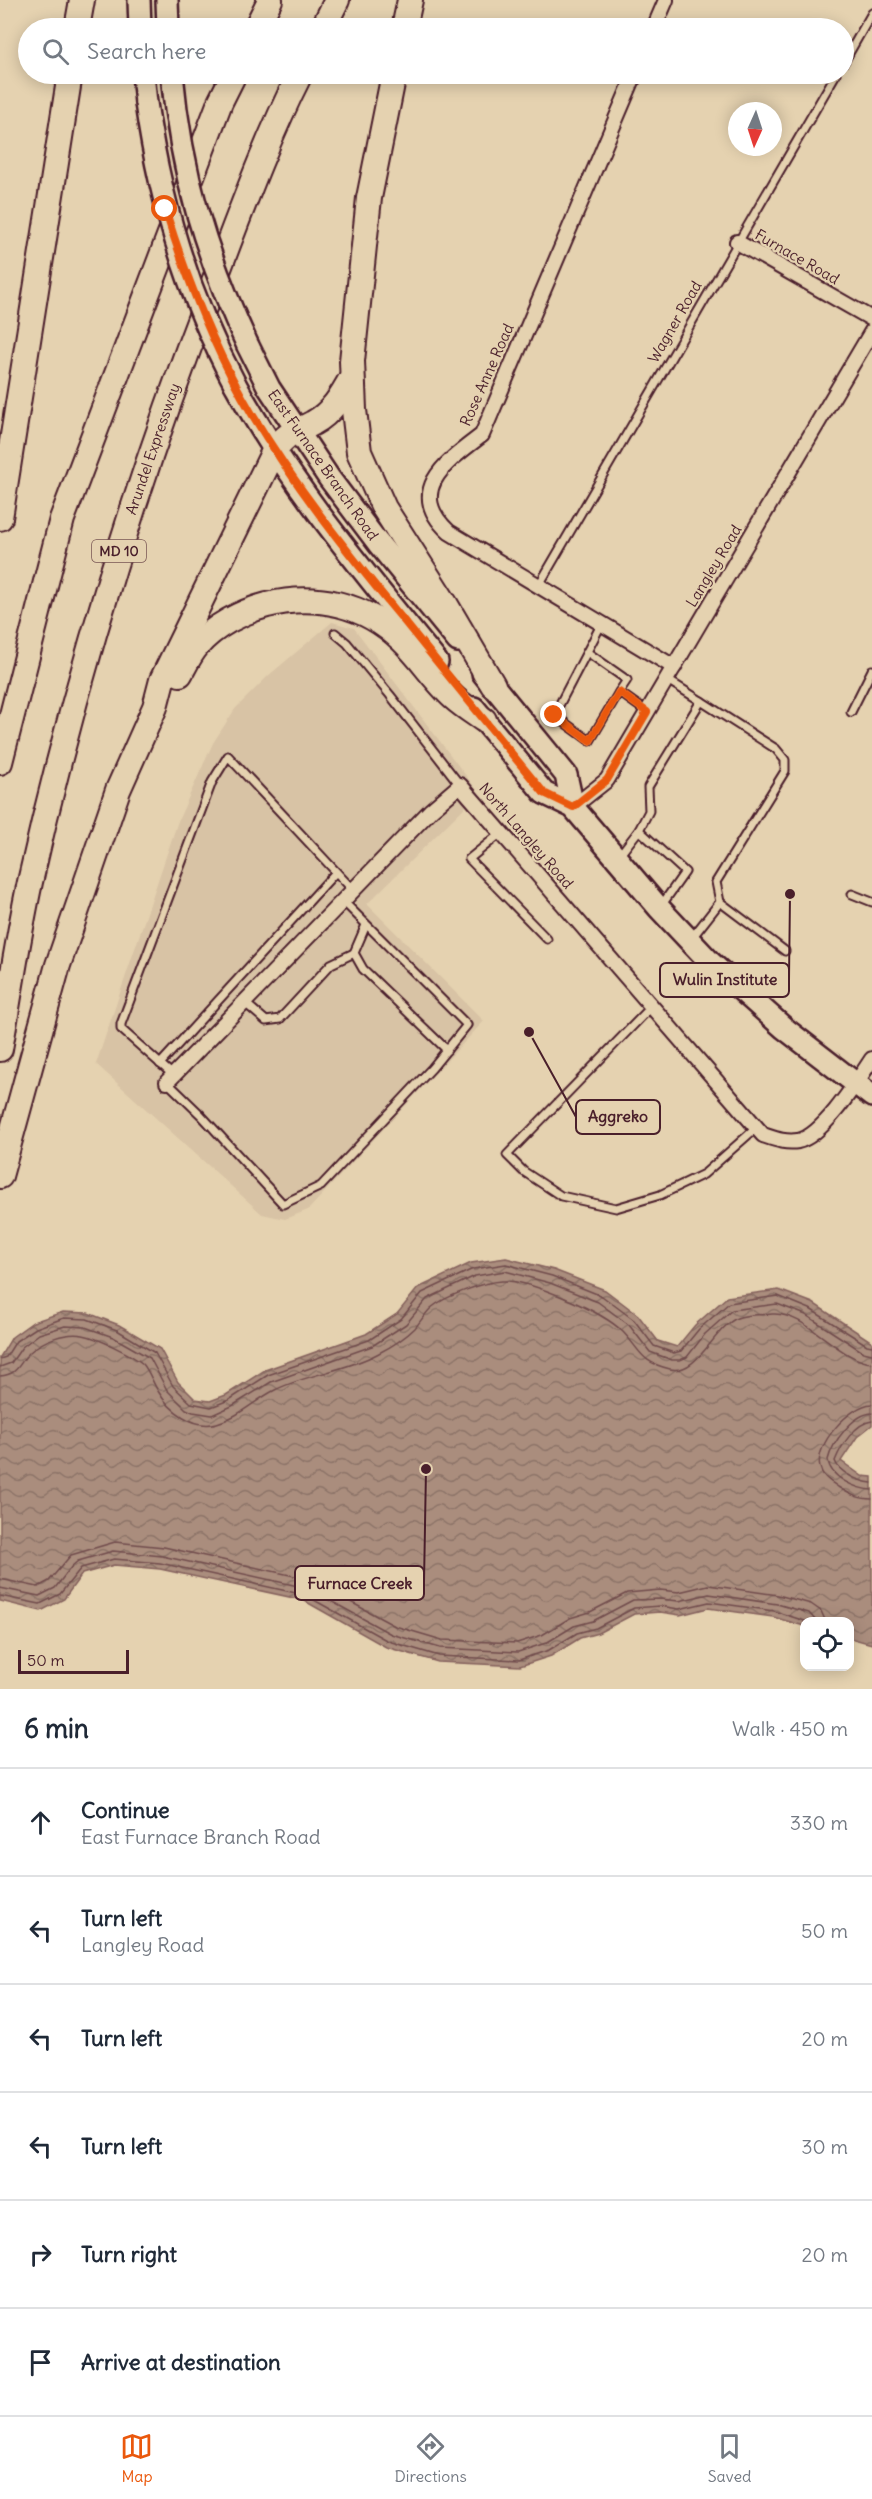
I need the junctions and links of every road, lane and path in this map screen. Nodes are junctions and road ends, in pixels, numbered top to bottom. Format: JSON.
{"nodes":[{"id":1,"x":82,"y":0,"type":"edge"},
{"id":2,"x":139,"y":0,"type":"edge"},
{"id":3,"x":167,"y":0,"type":"edge"},
{"id":4,"x":252,"y":0,"type":"edge"},
{"id":5,"x":270,"y":0,"type":"edge"},
{"id":6,"x":337,"y":0,"type":"edge"},
{"id":7,"x":410,"y":0,"type":"edge"},
{"id":8,"x":666,"y":0,"type":"edge"},
{"id":9,"x":872,"y":13,"type":"edge"},
{"id":10,"x":79,"y":18,"type":"edge"},
{"id":11,"x":140,"y":18,"type":"edge"},
{"id":12,"x":168,"y":18,"type":"edge"},
{"id":13,"x":244,"y":18,"type":"edge"},
{"id":14,"x":261,"y":18,"type":"edge"},
{"id":15,"x":328,"y":18,"type":"edge"},
{"id":16,"x":406,"y":18,"type":"edge"},
{"id":17,"x":658,"y":18,"type":"edge"},
{"id":18,"x":854,"y":43,"type":"edge"},
{"id":19,"x":68,"y":84,"type":"edge"},
{"id":20,"x":143,"y":84,"type":"edge"},
{"id":21,"x":173,"y":84,"type":"edge"},
{"id":22,"x":224,"y":84,"type":"edge"},
{"id":23,"x":229,"y":84,"type":"edge"},
{"id":24,"x":295,"y":84,"type":"edge"},
{"id":25,"x":392,"y":84,"type":"edge"},
{"id":26,"x":631,"y":84,"type":"edge"},
{"id":27,"x":831,"y":84,"type":"edge"},
{"id":28,"x":220,"y":102,"type":"junction"},
{"id":29,"x":737,"y":242,"type":"junction"},
{"id":30,"x":872,"y":319,"type":"edge"},
{"id":31,"x":872,"y":331,"type":"edge"},
{"id":32,"x":352,"y":377,"type":"junction"},
{"id":33,"x":297,"y":429,"type":"junction"},
{"id":34,"x":275,"y":449,"type":"junction"},
{"id":35,"x":0,"y":518,"type":"edge"},
{"id":36,"x":539,"y":585,"type":"junction"},
{"id":37,"x":602,"y":623,"type":"junction"},
{"id":38,"x":335,"y":633,"type":"dead end"},
{"id":39,"x":587,"y":652,"type":"junction"},
{"id":40,"x":674,"y":667,"type":"junction"},
{"id":41,"x":872,"y":670,"type":"edge"},
{"id":42,"x":666,"y":679,"type":"junction"},
{"id":43,"x":493,"y":685,"type":"junction"},
{"id":44,"x":619,"y":692,"type":"junction"},
{"id":45,"x":701,"y":702,"type":"junction"},
{"id":46,"x":155,"y":707,"type":"junction"},
{"id":47,"x":647,"y":712,"type":"junction"},
{"id":48,"x":851,"y":712,"type":"dead end"},
{"id":49,"x":484,"y":720,"type":"junction"},
{"id":50,"x":0,"y":762,"type":"edge"},
{"id":51,"x":460,"y":785,"type":"junction"},
{"id":52,"x":573,"y":807,"type":"junction"},
{"id":53,"x":639,"y":830,"type":"junction"},
{"id":54,"x":501,"y":832,"type":"junction"},
{"id":55,"x":617,"y":860,"type":"junction"},
{"id":56,"x":336,"y":872,"type":"junction"},
{"id":57,"x":354,"y":890,"type":"junction"},
{"id":58,"x":852,"y":894,"type":"dead end"},
{"id":59,"x":343,"y":901,"type":"junction"},
{"id":60,"x":720,"y":902,"type":"junction"},
{"id":61,"x":872,"y":902,"type":"edge"},
{"id":62,"x":659,"y":908,"type":"junction"},
{"id":63,"x":366,"y":925,"type":"junction"},
{"id":64,"x":547,"y":939,"type":"dead end"},
{"id":65,"x":690,"y":941,"type":"junction"},
{"id":66,"x":785,"y":951,"type":"dead end"},
{"id":67,"x":354,"y":952,"type":"junction"},
{"id":68,"x":244,"y":1002,"type":"junction"},
{"id":69,"x":651,"y":1007,"type":"junction"},
{"id":70,"x":0,"y":1049,"type":"edge"},
{"id":71,"x":447,"y":1050,"type":"junction"},
{"id":72,"x":872,"y":1059,"type":"edge"},
{"id":73,"x":160,"y":1064,"type":"junction"},
{"id":74,"x":170,"y":1079,"type":"junction"},
{"id":75,"x":855,"y":1084,"type":"junction"},
{"id":76,"x":872,"y":1096,"type":"edge"},
{"id":77,"x":756,"y":1128,"type":"junction"},
{"id":78,"x":0,"y":1176,"type":"edge"}],
"edges":[{"from":1,"to":10,"type":"highway"},
{"from":2,"to":11,"type":"main road"},
{"from":3,"to":12,"type":"main road"},
{"from":4,"to":13,"type":"highway"},
{"from":5,"to":14,"type":"highway"},
{"from":6,"to":15,"type":"highway"},
{"from":7,"to":16,"type":"highway"},
{"from":8,"to":17,"type":"street"},
{"from":9,"to":18,"type":"lane"},
{"from":19,"to":35,"type":"highway"},
{"from":20,"to":34,"type":"main road","name":"East Furnace Branch Road","bridge":true},
{"from":21,"to":33,"type":"main road","name":"East Furnace Branch Road","bridge":true},
{"from":22,"to":28,"type":"highway"},
{"from":23,"to":28,"type":"highway"},
{"from":24,"to":70,"type":"highway","name":"Arundel Expressway","number":"MD 10"},
{"from":25,"to":32,"type":"highway"},
{"from":26,"to":36,"type":"street","name":"Rose Anne Road"},
{"from":27,"to":29,"type":"lane","name":"Wagner Road"},
{"from":28,"to":50,"type":"highway"},
{"from":29,"to":30,"type":"street","name":"Furnace Road"},
{"from":29,"to":36,"type":"lane","name":"Wagner Road"},
{"from":31,"to":40,"type":"street","name":"Langley Road"},
{"from":32,"to":33,"type":"highway"},
{"from":32,"to":43,"type":"highway"},
{"from":33,"to":34,"type":"highway"},
{"from":33,"to":43,"type":"main road","name":"East Furnace Branch Road"},
{"from":34,"to":46,"type":"highway"},
{"from":34,"to":49,"type":"main road","name":"East Furnace Branch Road"},
{"from":36,"to":37,"type":"street","name":"Rose Anne Road"},
{"from":37,"to":39,"type":"lane"},
{"from":37,"to":40,"type":"street","name":"Rose Anne Road"},
{"from":38,"to":51,"type":"lane"},
{"from":39,"to":44,"type":"lane"},
{"from":39,"to":44,"type":"lane"},
{"from":40,"to":42,"type":"street","name":"Langley Road"},
{"from":41,"to":48,"type":"lane"},
{"from":42,"to":45,"type":"lane"},
{"from":42,"to":47,"type":"street","name":"Langley Road"},
{"from":43,"to":52,"type":"main road","name":"East Furnace Branch Road"},
{"from":44,"to":47,"type":"lane"},
{"from":45,"to":53,"type":"lane"},
{"from":45,"to":60,"type":"lane"},
{"from":46,"to":49,"type":"highway"},
{"from":46,"to":78,"type":"highway"},
{"from":47,"to":52,"type":"street","name":"Langley Road"},
{"from":49,"to":52,"type":"main road","name":"East Furnace Branch Road"},
{"from":51,"to":54,"type":"street","name":"North Langley Road"},
{"from":51,"to":57,"type":"street","name":"North Langley Road"},
{"from":52,"to":55,"type":"main road","name":"East Furnace Branch Road"},
{"from":53,"to":55,"type":"lane"},
{"from":53,"to":62,"type":"lane"},
{"from":54,"to":64,"type":"lane"},
{"from":54,"to":69,"type":"street","name":"North Langley Road"},
{"from":55,"to":62,"type":"main road","name":"East Furnace Branch Road"},
{"from":56,"to":57,"type":"lane"},
{"from":56,"to":73,"type":"lane"},
{"from":56,"to":73,"type":"lane"},
{"from":57,"to":59,"type":"street","name":"North Langley Road"},
{"from":58,"to":61,"type":"lane"},
{"from":59,"to":63,"type":"lane"},
{"from":59,"to":68,"type":"street","name":"North Langley Road"},
{"from":60,"to":65,"type":"lane"},
{"from":60,"to":66,"type":"lane"},
{"from":62,"to":65,"type":"main road","name":"East Furnace Branch Road"},
{"from":63,"to":67,"type":"lane"},
{"from":63,"to":71,"type":"lane"},
{"from":65,"to":75,"type":"main road","name":"East Furnace Branch Road"},
{"from":67,"to":68,"type":"lane"},
{"from":67,"to":71,"type":"lane"},
{"from":68,"to":74,"type":"street","name":"North Langley Road"},
{"from":69,"to":77,"type":"street","name":"North Langley Road"},
{"from":69,"to":77,"type":"lane"},
{"from":71,"to":74,"type":"lane"},
{"from":72,"to":75,"type":"street","name":"North Langley Road"},
{"from":73,"to":74,"type":"lane"},
{"from":75,"to":76,"type":"main road","name":"East Furnace Branch Road"},
{"from":75,"to":77,"type":"street","name":"North Langley Road"}]}
